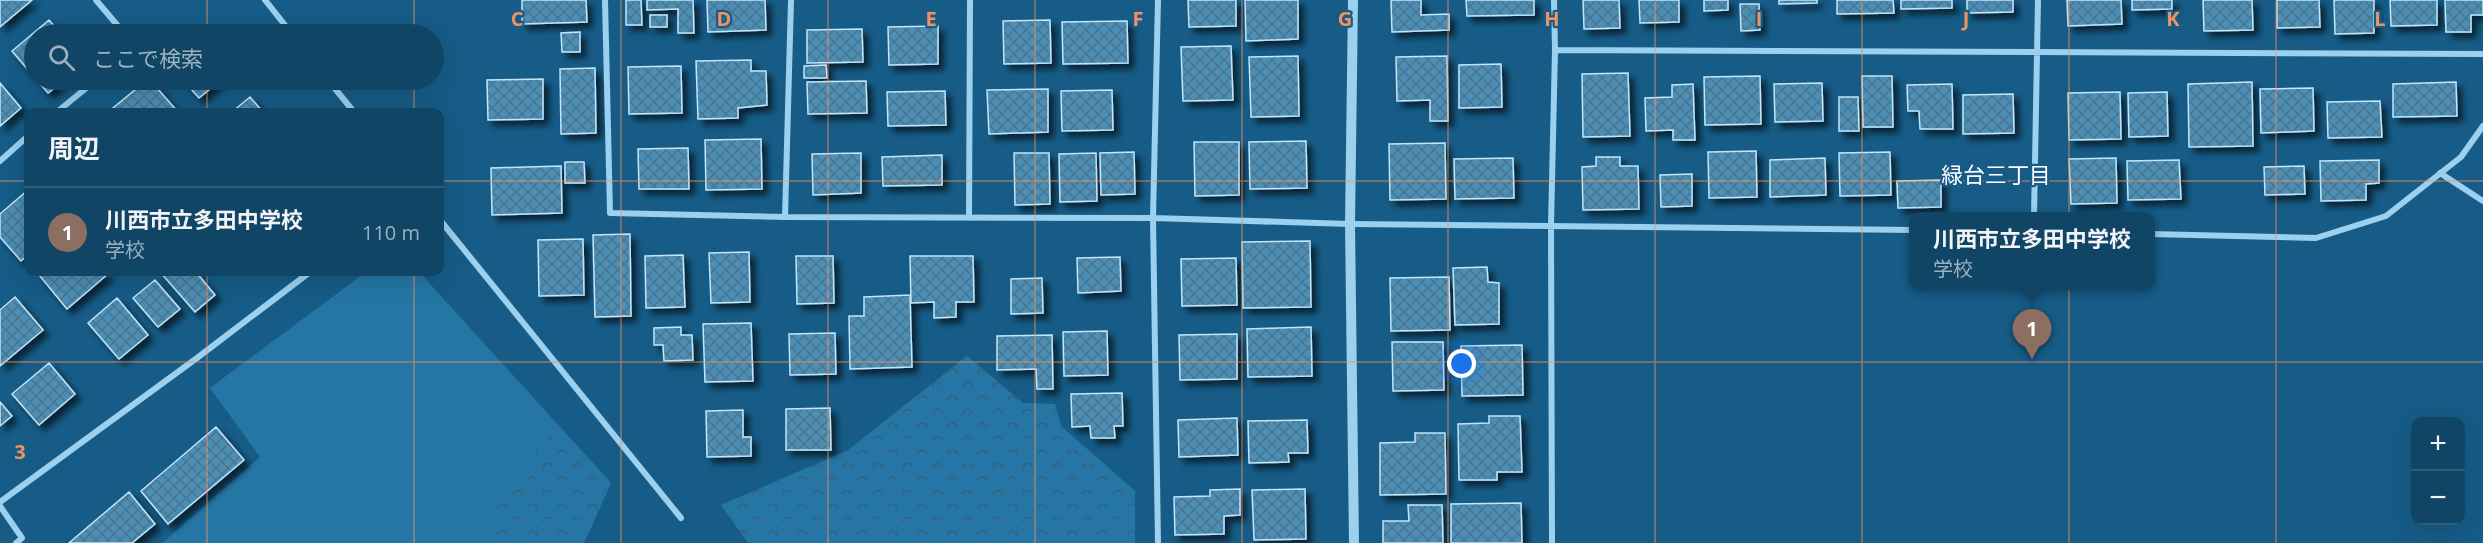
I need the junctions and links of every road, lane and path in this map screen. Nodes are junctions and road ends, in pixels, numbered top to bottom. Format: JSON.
{"nodes":[{"id":1,"x":96,"y":0,"type":"edge"},
{"id":2,"x":265,"y":0,"type":"edge"},
{"id":3,"x":605,"y":0,"type":"edge"},
{"id":4,"x":791,"y":0,"type":"edge"},
{"id":5,"x":970,"y":0,"type":"edge"},
{"id":6,"x":1158,"y":0,"type":"edge"},
{"id":7,"x":1353,"y":0,"type":"edge"},
{"id":8,"x":1554,"y":0,"type":"edge"},
{"id":9,"x":2038,"y":0,"type":"edge"},
{"id":10,"x":116,"y":24,"type":"edge"},
{"id":11,"x":284,"y":24,"type":"edge"},
{"id":12,"x":1555,"y":50,"type":"junction"},
{"id":13,"x":2036,"y":51,"type":"junction"},
{"id":14,"x":2483,"y":54,"type":"edge"},
{"id":15,"x":84,"y":90,"type":"edge"},
{"id":16,"x":336,"y":90,"type":"edge"},
{"id":17,"x":62,"y":108,"type":"edge"},
{"id":18,"x":351,"y":108,"type":"edge"},
{"id":19,"x":2483,"y":126,"type":"edge"},
{"id":20,"x":24,"y":139,"type":"edge"},
{"id":21,"x":0,"y":160,"type":"edge"},
{"id":22,"x":2440,"y":173,"type":"junction"},
{"id":23,"x":2483,"y":201,"type":"edge"},
{"id":24,"x":2034,"y":212,"type":"edge"},
{"id":25,"x":785,"y":217,"type":"junction"},
{"id":26,"x":969,"y":218,"type":"junction"},
{"id":27,"x":1153,"y":218,"type":"junction"},
{"id":28,"x":1350,"y":224,"type":"junction"},
{"id":29,"x":444,"y":225,"type":"edge"},
{"id":30,"x":1551,"y":225,"type":"junction"},
{"id":31,"x":1909,"y":230,"type":"edge"},
{"id":32,"x":2155,"y":234,"type":"edge"},
{"id":33,"x":304,"y":276,"type":"edge"},
{"id":34,"x":0,"y":504,"type":"edge"},
{"id":35,"x":681,"y":518,"type":"dead end"},
{"id":36,"x":16,"y":543,"type":"edge"},
{"id":37,"x":1158,"y":543,"type":"edge"},
{"id":38,"x":1354,"y":543,"type":"edge"},
{"id":39,"x":1552,"y":543,"type":"edge"}],
"edges":[{"from":1,"to":10,"type":"street"},
{"from":2,"to":11,"type":"street"},
{"from":3,"to":25,"type":"street"},
{"from":4,"to":25,"type":"street"},
{"from":5,"to":26,"type":"street"},
{"from":6,"to":27,"type":"street"},
{"from":7,"to":28,"type":"street"},
{"from":8,"to":12,"type":"street"},
{"from":9,"to":13,"type":"street"},
{"from":12,"to":13,"type":"street"},
{"from":12,"to":30,"type":"street"},
{"from":13,"to":14,"type":"street"},
{"from":13,"to":24,"type":"street"},
{"from":15,"to":17,"type":"street"},
{"from":16,"to":18,"type":"street"},
{"from":19,"to":22,"type":"street"},
{"from":20,"to":21,"type":"street"},
{"from":22,"to":23,"type":"street"},
{"from":22,"to":32,"type":"street"},
{"from":25,"to":26,"type":"street"},
{"from":26,"to":27,"type":"street"},
{"from":27,"to":28,"type":"street"},
{"from":27,"to":37,"type":"street"},
{"from":28,"to":30,"type":"street"},
{"from":28,"to":38,"type":"street"},
{"from":29,"to":35,"type":"street"},
{"from":30,"to":31,"type":"street"},
{"from":30,"to":39,"type":"street"},
{"from":33,"to":34,"type":"street"},
{"from":34,"to":36,"type":"street"}]}
